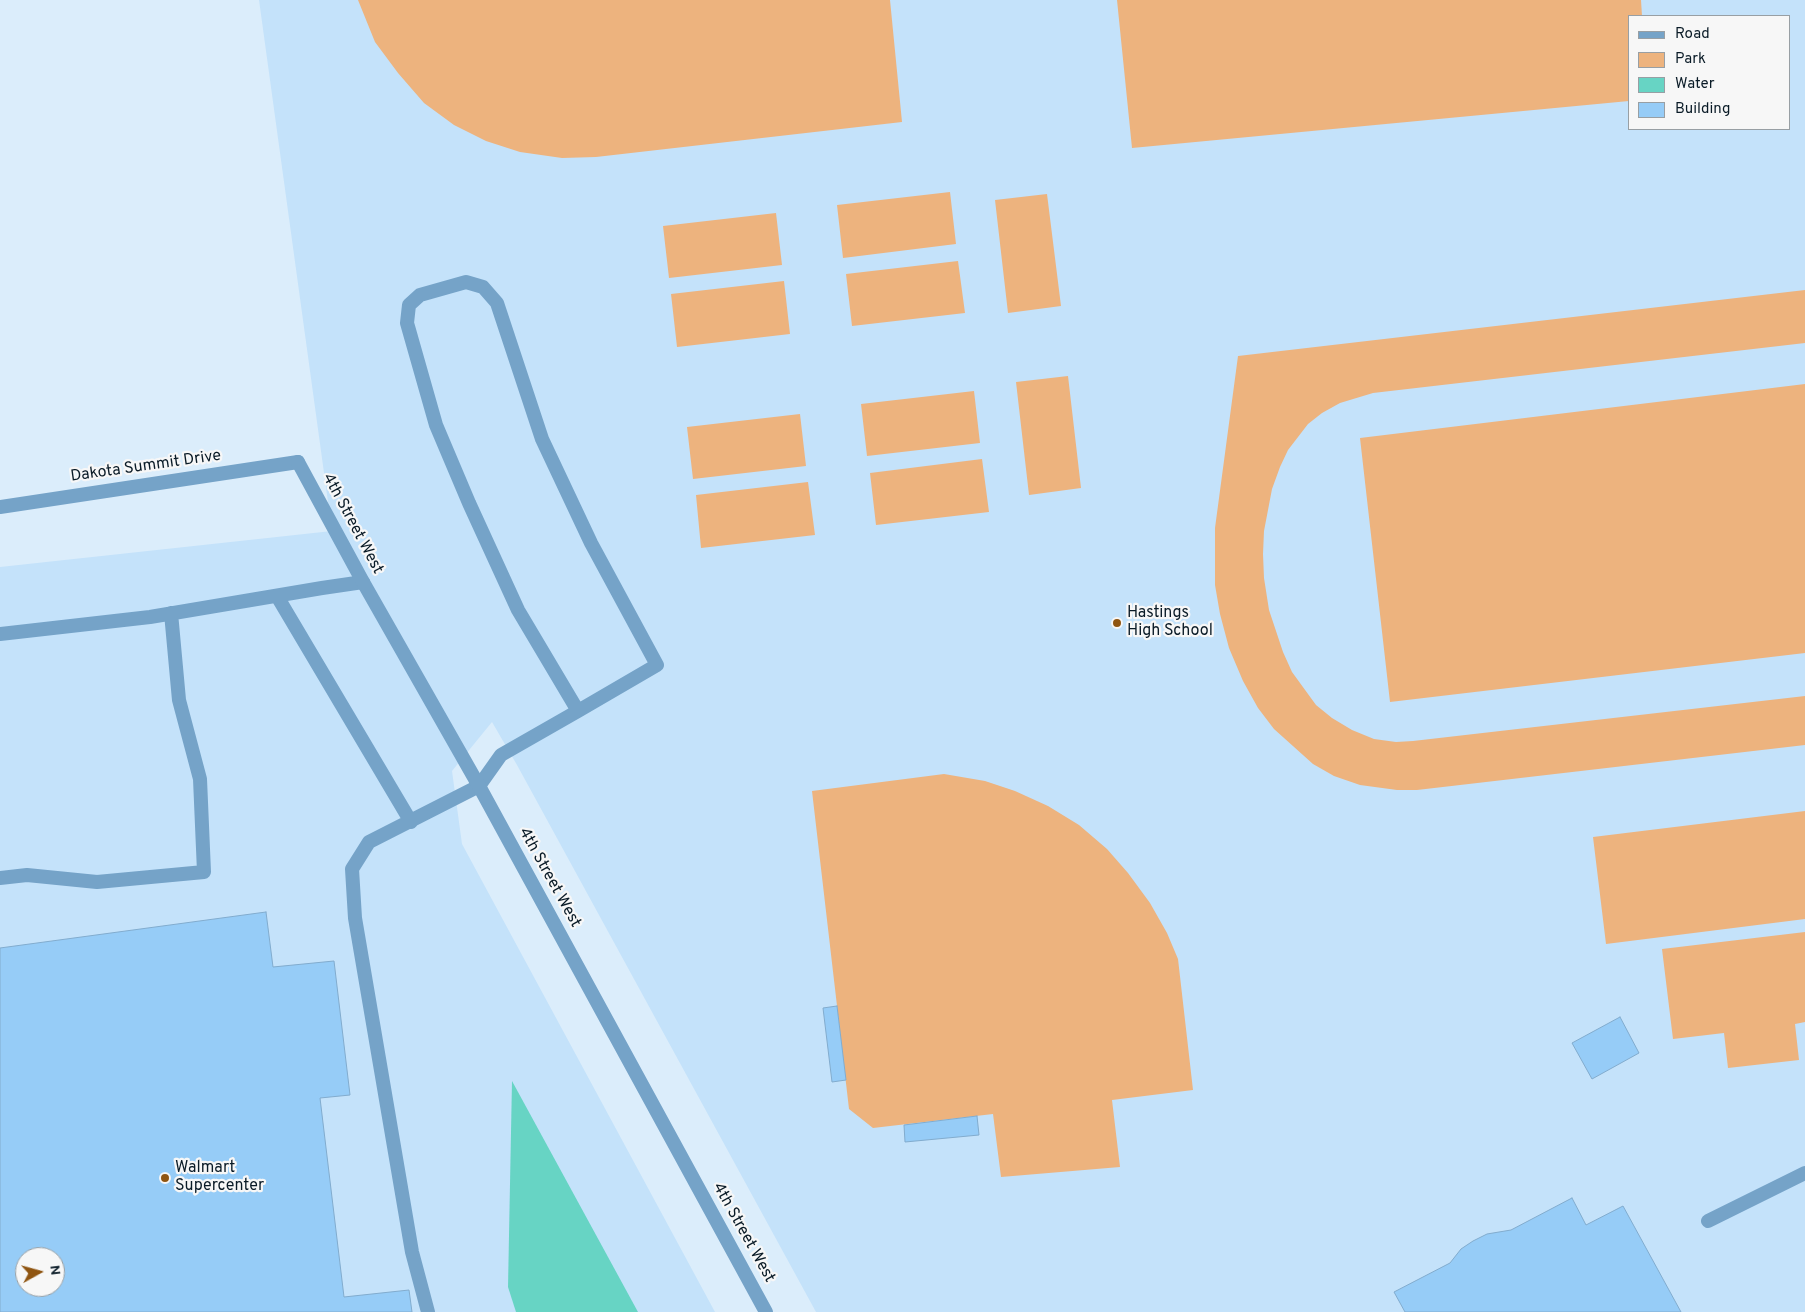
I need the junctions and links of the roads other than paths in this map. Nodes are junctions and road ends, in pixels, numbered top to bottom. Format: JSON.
{"nodes":[{"id":1,"x":298,"y":462,"type":"joint"},
{"id":2,"x":0,"y":506,"type":"edge"},
{"id":3,"x":363,"y":582,"type":"junction"},
{"id":4,"x":277,"y":596,"type":"junction"},
{"id":5,"x":171,"y":613,"type":"junction"},
{"id":6,"x":0,"y":634,"type":"edge"},
{"id":7,"x":578,"y":711,"type":"junction"},
{"id":8,"x":479,"y":786,"type":"junction"},
{"id":9,"x":411,"y":822,"type":"junction"},
{"id":10,"x":0,"y":878,"type":"edge"},
{"id":11,"x":1805,"y":1173,"type":"edge"},
{"id":12,"x":1708,"y":1221,"type":"dead end"},
{"id":13,"x":428,"y":1312,"type":"edge"},
{"id":14,"x":766,"y":1312,"type":"edge"}],
"edges":[{"from":1,"to":2,"type":"street","name":"Dakota Summit Drive"},
{"from":1,"to":3,"type":"street","name":"4th Street West"},
{"from":3,"to":4,"type":"street"},
{"from":3,"to":8,"type":"street","name":"4th Street West"},
{"from":4,"to":5,"type":"street"},
{"from":4,"to":9,"type":"street"},
{"from":5,"to":6,"type":"street"},
{"from":5,"to":10,"type":"street"},
{"from":7,"to":7,"type":"street"},
{"from":7,"to":8,"type":"street"},
{"from":8,"to":9,"type":"street"},
{"from":8,"to":14,"type":"street","name":"4th Street West"},
{"from":9,"to":13,"type":"street"},
{"from":11,"to":12,"type":"street"}]}
